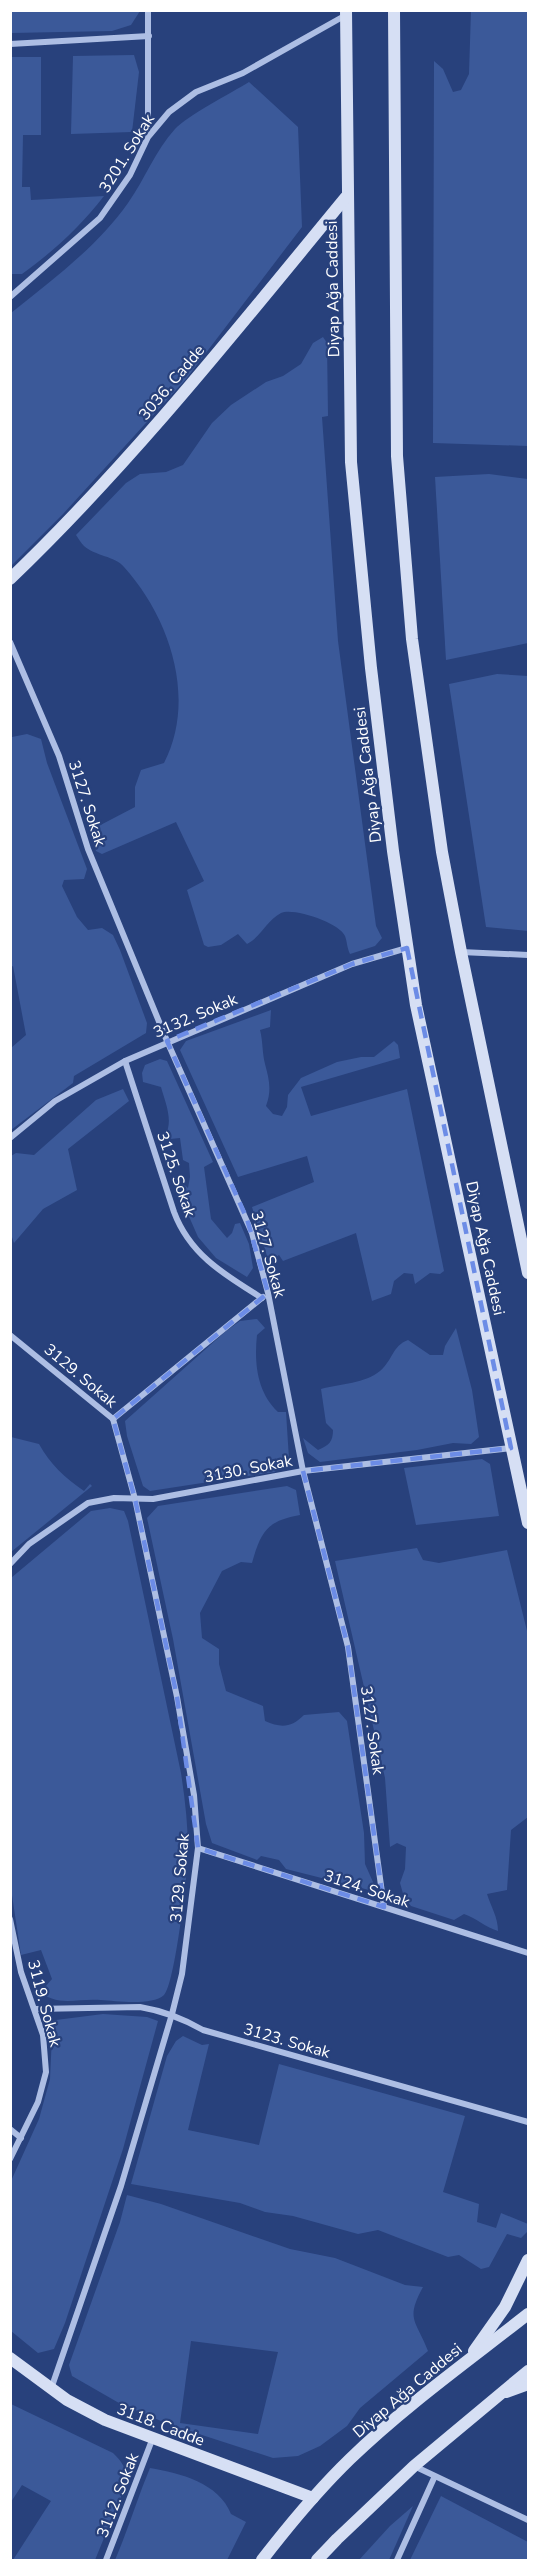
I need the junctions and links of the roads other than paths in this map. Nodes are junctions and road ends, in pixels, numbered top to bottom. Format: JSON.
{"nodes":[{"id":1,"x":148,"y":10,"type":"edge"},
{"id":2,"x":394,"y":10,"type":"edge"},
{"id":3,"x":346,"y":13,"type":"edge"},
{"id":4,"x":149,"y":36,"type":"junction"},
{"id":5,"x":10,"y":44,"type":"edge"},
{"id":6,"x":148,"y":137,"type":"junction"},
{"id":7,"x":346,"y":197,"type":"junction"},
{"id":8,"x":12,"y":293,"type":"edge"},
{"id":9,"x":10,"y":579,"type":"edge"},
{"id":10,"x":10,"y":642,"type":"edge"},
{"id":11,"x":407,"y":948,"type":"junction"},
{"id":12,"x":461,"y":952,"type":"junction"},
{"id":13,"x":528,"y":955,"type":"edge"},
{"id":14,"x":167,"y":1041,"type":"junction"},
{"id":15,"x":125,"y":1060,"type":"junction"},
{"id":16,"x":10,"y":1138,"type":"edge"},
{"id":17,"x":528,"y":1273,"type":"edge"},
{"id":18,"x":268,"y":1293,"type":"junction"},
{"id":19,"x":262,"y":1298,"type":"junction"},
{"id":20,"x":10,"y":1335,"type":"edge"},
{"id":21,"x":113,"y":1419,"type":"junction"},
{"id":22,"x":511,"y":1448,"type":"junction"},
{"id":23,"x":303,"y":1471,"type":"junction"},
{"id":24,"x":135,"y":1499,"type":"junction"},
{"id":25,"x":528,"y":1524,"type":"edge"},
{"id":26,"x":10,"y":1564,"type":"edge"},
{"id":27,"x":198,"y":1848,"type":"junction"},
{"id":28,"x":384,"y":1907,"type":"junction"},
{"id":29,"x":10,"y":1920,"type":"edge"},
{"id":30,"x":528,"y":1953,"type":"edge"},
{"id":31,"x":36,"y":2009,"type":"junction"},
{"id":32,"x":172,"y":2014,"type":"junction"},
{"id":33,"x":528,"y":2122,"type":"edge"},
{"id":34,"x":10,"y":2129,"type":"edge"},
{"id":35,"x":21,"y":2138,"type":"junction"},
{"id":36,"x":10,"y":2159,"type":"edge"},
{"id":37,"x":528,"y":2260,"type":"edge"},
{"id":38,"x":528,"y":2314,"type":"edge"},
{"id":39,"x":10,"y":2358,"type":"edge"},
{"id":40,"x":468,"y":2361,"type":"junction"},
{"id":41,"x":528,"y":2371,"type":"edge"},
{"id":42,"x":528,"y":2384,"type":"edge"},
{"id":43,"x":51,"y":2389,"type":"junction"},
{"id":44,"x":497,"y":2395,"type":"junction"},
{"id":45,"x":152,"y":2440,"type":"junction"},
{"id":46,"x":414,"y":2466,"type":"junction"},
{"id":47,"x":435,"y":2478,"type":"junction"},
{"id":48,"x":313,"y":2498,"type":"junction"},
{"id":49,"x":528,"y":2520,"type":"edge"},
{"id":50,"x":106,"y":2560,"type":"edge"},
{"id":51,"x":262,"y":2560,"type":"edge"},
{"id":52,"x":317,"y":2560,"type":"edge"},
{"id":53,"x":397,"y":2560,"type":"edge"}],
"edges":[{"from":1,"to":4,"type":"street"},
{"from":2,"to":12,"type":"main road"},
{"from":3,"to":6,"type":"street","name":"3201. Sokak"},
{"from":3,"to":7,"type":"main road","name":"Diyap Ağa Caddesi"},
{"from":4,"to":5,"type":"street"},
{"from":4,"to":6,"type":"street"},
{"from":6,"to":8,"type":"street","name":"3201. Sokak"},
{"from":7,"to":9,"type":"main road","name":"3036. Cadde"},
{"from":7,"to":11,"type":"main road","name":"Diyap Ağa Caddesi"},
{"from":10,"to":14,"type":"street","name":"3127. Sokak"},
{"from":11,"to":14,"type":"street","name":"3132. Sokak"},
{"from":11,"to":22,"type":"main road","name":"Diyap Ağa Caddesi"},
{"from":12,"to":13,"type":"street"},
{"from":12,"to":17,"type":"main road"},
{"from":14,"to":15,"type":"street","name":"3132. Sokak"},
{"from":14,"to":18,"type":"street","name":"3127. Sokak"},
{"from":15,"to":16,"type":"street","name":"3132. Sokak"},
{"from":15,"to":19,"type":"street","name":"3125. Sokak"},
{"from":18,"to":19,"type":"street"},
{"from":18,"to":23,"type":"street","name":"3127. Sokak"},
{"from":19,"to":21,"type":"street"},
{"from":20,"to":21,"type":"street","name":"3129. Sokak"},
{"from":21,"to":24,"type":"street","name":"3129. Sokak"},
{"from":22,"to":23,"type":"street","name":"3130. Sokak"},
{"from":22,"to":25,"type":"main road","name":"Diyap Ağa Caddesi"},
{"from":23,"to":24,"type":"street","name":"3130. Sokak"},
{"from":23,"to":28,"type":"street","name":"3127. Sokak"},
{"from":24,"to":26,"type":"street","name":"3130. Sokak"},
{"from":24,"to":27,"type":"street","name":"3129. Sokak"},
{"from":27,"to":28,"type":"street","name":"3124. Sokak"},
{"from":27,"to":32,"type":"street","name":"3129. Sokak"},
{"from":28,"to":30,"type":"street","name":"3124. Sokak"},
{"from":29,"to":31,"type":"street","name":"3119. Sokak"},
{"from":31,"to":32,"type":"street","name":"3123. Sokak"},
{"from":31,"to":35,"type":"street","name":"3119. Sokak"},
{"from":32,"to":33,"type":"street","name":"3123. Sokak"},
{"from":32,"to":43,"type":"street","name":"3129. Sokak"},
{"from":34,"to":35,"type":"street"},
{"from":35,"to":36,"type":"street","name":"3119. Sokak"},
{"from":37,"to":40,"type":"main road"},
{"from":38,"to":40,"type":"main road","name":"Diyap Ağa Caddesi"},
{"from":39,"to":43,"type":"main road","name":"3118. Cadde"},
{"from":40,"to":48,"type":"main road","name":"Diyap Ağa Caddesi"},
{"from":41,"to":44,"type":"main road"},
{"from":42,"to":44,"type":"main road"},
{"from":43,"to":45,"type":"main road","name":"3118. Cadde"},
{"from":44,"to":46,"type":"main road"},
{"from":45,"to":48,"type":"main road","name":"3118. Cadde"},
{"from":45,"to":50,"type":"street","name":"3112. Sokak"},
{"from":46,"to":47,"type":"street"},
{"from":46,"to":52,"type":"main road"},
{"from":47,"to":49,"type":"street"},
{"from":47,"to":53,"type":"street"},
{"from":48,"to":51,"type":"main road","name":"Diyap Ağa Caddesi"}]}
